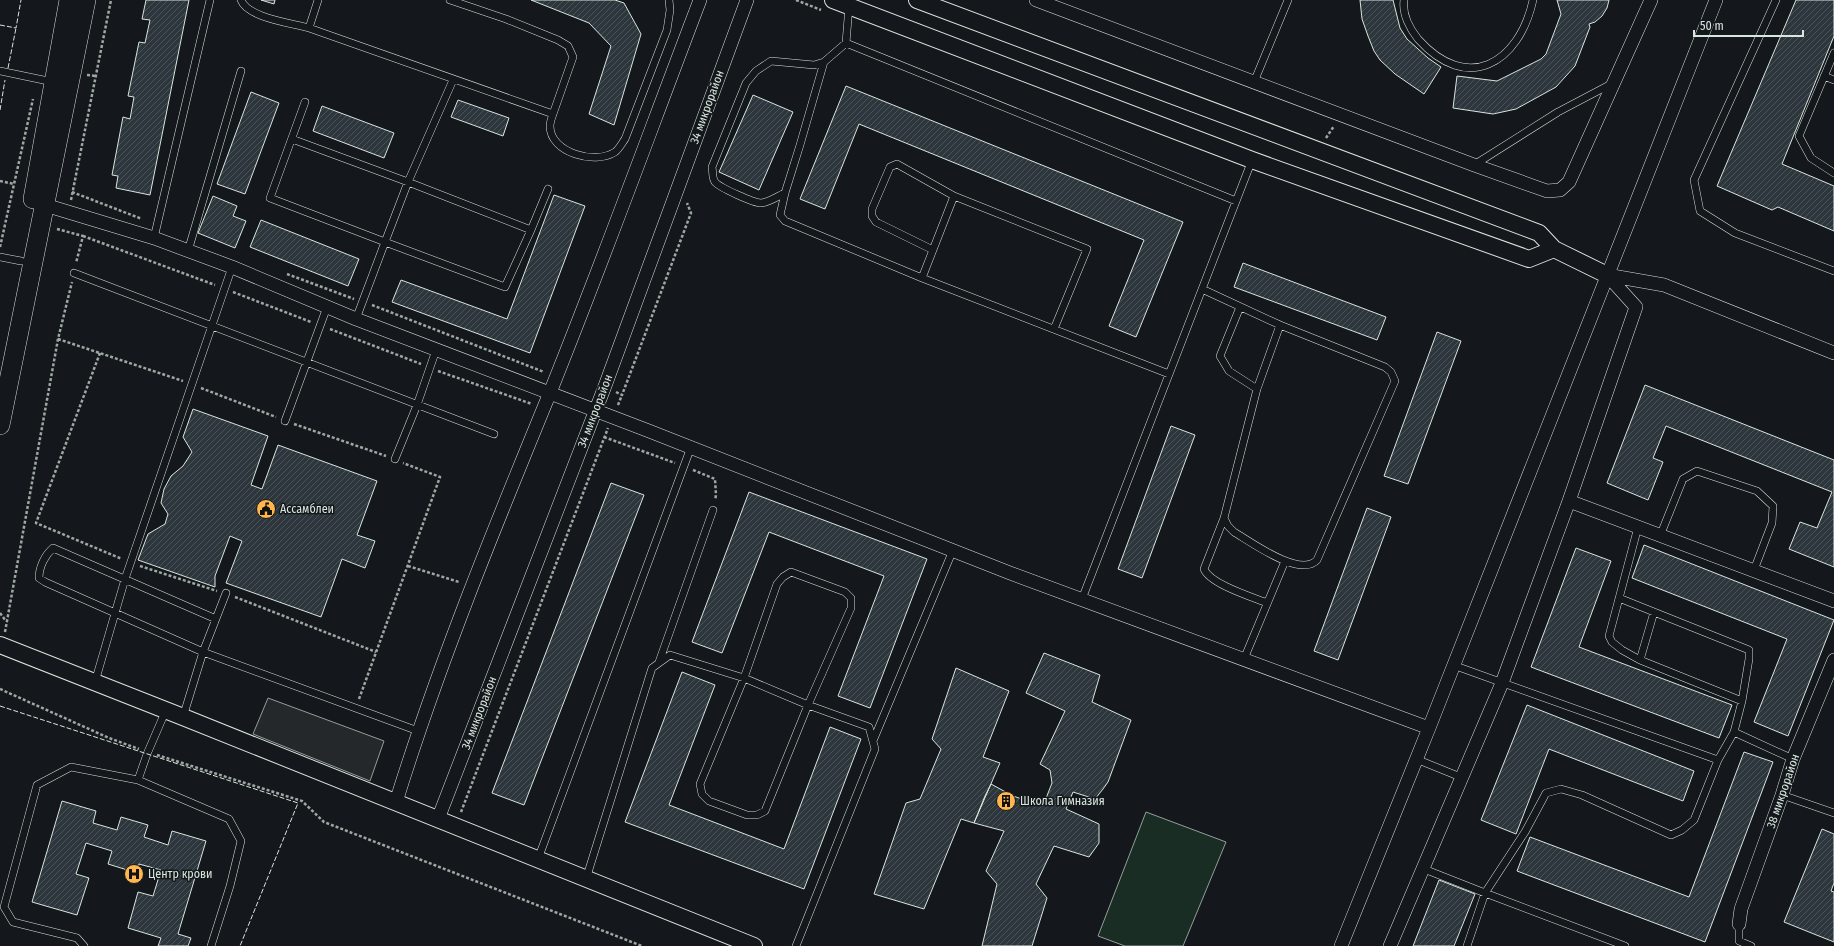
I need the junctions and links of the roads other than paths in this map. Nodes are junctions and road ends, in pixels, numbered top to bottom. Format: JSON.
{"nodes":[{"id":1,"x":69,"y":0,"type":"edge"},
{"id":2,"x":86,"y":0,"type":"edge"},
{"id":3,"x":210,"y":0,"type":"edge"},
{"id":4,"x":241,"y":0,"type":"edge"},
{"id":5,"x":318,"y":0,"type":"edge"},
{"id":6,"x":450,"y":0,"type":"edge"},
{"id":7,"x":669,"y":0,"type":"edge"},
{"id":8,"x":700,"y":0,"type":"edge"},
{"id":9,"x":747,"y":0,"type":"edge"},
{"id":10,"x":833,"y":0,"type":"edge"},
{"id":11,"x":917,"y":0,"type":"edge"},
{"id":12,"x":1036,"y":0,"type":"edge"},
{"id":13,"x":1288,"y":0,"type":"edge"},
{"id":14,"x":1404,"y":0,"type":"edge"},
{"id":15,"x":1533,"y":0,"type":"edge"},
{"id":16,"x":1651,"y":0,"type":"edge"},
{"id":17,"x":1716,"y":0,"type":"edge"},
{"id":18,"x":1776,"y":0,"type":"edge"},
{"id":19,"x":1061,"y":5,"type":"edge"},
{"id":20,"x":849,"y":6,"type":"junction"},
{"id":21,"x":309,"y":28,"type":"junction"},
{"id":22,"x":846,"y":42,"type":"junction"},
{"id":23,"x":1834,"y":53,"type":"edge"},
{"id":24,"x":824,"y":62,"type":"junction"},
{"id":25,"x":0,"y":71,"type":"edge"},
{"id":26,"x":242,"y":71,"type":"dead end"},
{"id":27,"x":1824,"y":76,"type":"junction"},
{"id":28,"x":46,"y":80,"type":"junction"},
{"id":29,"x":453,"y":80,"type":"junction"},
{"id":30,"x":1834,"y":80,"type":"edge"},
{"id":31,"x":1254,"y":82,"type":"junction"},
{"id":32,"x":1614,"y":82,"type":"junction"},
{"id":33,"x":305,"y":102,"type":"dead end"},
{"id":34,"x":553,"y":114,"type":"junction"},
{"id":35,"x":292,"y":139,"type":"junction"},
{"id":36,"x":1252,"y":160,"type":"junction"},
{"id":37,"x":1474,"y":165,"type":"junction"},
{"id":38,"x":1834,"y":173,"type":"edge"},
{"id":39,"x":408,"y":182,"type":"junction"},
{"id":40,"x":548,"y":189,"type":"dead end"},
{"id":41,"x":785,"y":193,"type":"junction"},
{"id":42,"x":954,"y":196,"type":"junction"},
{"id":43,"x":1236,"y":201,"type":"junction"},
{"id":44,"x":45,"y":205,"type":"junction"},
{"id":45,"x":531,"y":230,"type":"junction"},
{"id":46,"x":154,"y":238,"type":"junction"},
{"id":47,"x":385,"y":242,"type":"junction"},
{"id":48,"x":1554,"y":249,"type":"junction"},
{"id":49,"x":933,"y":250,"type":"junction"},
{"id":50,"x":188,"y":251,"type":"junction"},
{"id":51,"x":0,"y":257,"type":"edge"},
{"id":52,"x":21,"y":261,"type":"junction"},
{"id":53,"x":232,"y":267,"type":"junction"},
{"id":54,"x":1834,"y":271,"type":"edge"},
{"id":55,"x":74,"y":273,"type":"road end"},
{"id":56,"x":1607,"y":275,"type":"junction"},
{"id":57,"x":922,"y":278,"type":"junction"},
{"id":58,"x":1202,"y":289,"type":"junction"},
{"id":59,"x":327,"y":307,"type":"junction"},
{"id":60,"x":1240,"y":307,"type":"junction"},
{"id":61,"x":356,"y":319,"type":"junction"},
{"id":62,"x":1280,"y":325,"type":"junction"},
{"id":63,"x":211,"y":326,"type":"junction"},
{"id":64,"x":1054,"y":329,"type":"junction"},
{"id":65,"x":436,"y":350,"type":"junction"},
{"id":66,"x":1834,"y":353,"type":"edge"},
{"id":67,"x":306,"y":363,"type":"junction"},
{"id":68,"x":0,"y":364,"type":"edge"},
{"id":69,"x":1170,"y":374,"type":"junction"},
{"id":70,"x":1257,"y":389,"type":"junction"},
{"id":71,"x":550,"y":393,"type":"junction"},
{"id":72,"x":417,"y":405,"type":"junction"},
{"id":73,"x":595,"y":411,"type":"junction"},
{"id":74,"x":285,"y":420,"type":"road end"},
{"id":75,"x":0,"y":424,"type":"edge"},
{"id":76,"x":494,"y":434,"type":"dead end"},
{"id":77,"x":691,"y":447,"type":"junction"},
{"id":78,"x":395,"y":459,"type":"road end"},
{"id":79,"x":1569,"y":501,"type":"junction"},
{"id":80,"x":712,"y":510,"type":"road end"},
{"id":81,"x":1224,"y":518,"type":"junction"},
{"id":82,"x":1638,"y":527,"type":"junction"},
{"id":83,"x":1660,"y":536,"type":"junction"},
{"id":84,"x":954,"y":550,"type":"junction"},
{"id":85,"x":1285,"y":561,"type":"junction"},
{"id":86,"x":1754,"y":570,"type":"junction"},
{"id":87,"x":125,"y":579,"type":"junction"},
{"id":88,"x":226,"y":593,"type":"road end"},
{"id":89,"x":1619,"y":598,"type":"junction"},
{"id":90,"x":1082,"y":600,"type":"junction"},
{"id":91,"x":1834,"y":601,"type":"edge"},
{"id":92,"x":1267,"y":603,"type":"junction"},
{"id":93,"x":1654,"y":612,"type":"junction"},
{"id":94,"x":114,"y":613,"type":"junction"},
{"id":95,"x":216,"y":619,"type":"junction"},
{"id":96,"x":2,"y":646,"type":"edge"},
{"id":97,"x":204,"y":652,"type":"junction"},
{"id":98,"x":1244,"y":659,"type":"junction"},
{"id":99,"x":1640,"y":660,"type":"junction"},
{"id":100,"x":1834,"y":660,"type":"edge"},
{"id":101,"x":659,"y":662,"type":"junction"},
{"id":102,"x":1454,"y":665,"type":"junction"},
{"id":103,"x":744,"y":678,"type":"junction"},
{"id":104,"x":95,"y":682,"type":"junction"},
{"id":105,"x":1502,"y":683,"type":"junction"},
{"id":106,"x":1742,"y":701,"type":"junction"},
{"id":107,"x":808,"y":705,"type":"junction"},
{"id":108,"x":166,"y":710,"type":"junction"},
{"id":109,"x":183,"y":716,"type":"junction"},
{"id":110,"x":1429,"y":728,"type":"junction"},
{"id":111,"x":418,"y":731,"type":"junction"},
{"id":112,"x":1734,"y":732,"type":"junction"},
{"id":113,"x":873,"y":741,"type":"junction"},
{"id":114,"x":1416,"y":759,"type":"junction"},
{"id":115,"x":1793,"y":759,"type":"junction"},
{"id":116,"x":1718,"y":760,"type":"junction"},
{"id":117,"x":1463,"y":778,"type":"junction"},
{"id":118,"x":138,"y":780,"type":"junction"},
{"id":119,"x":1782,"y":796,"type":"junction"},
{"id":120,"x":396,"y":802,"type":"junction"},
{"id":121,"x":1834,"y":813,"type":"edge"},
{"id":122,"x":438,"y":819,"type":"junction"},
{"id":123,"x":538,"y":859,"type":"junction"},
{"id":124,"x":1424,"y":869,"type":"junction"},
{"id":125,"x":586,"y":879,"type":"junction"},
{"id":126,"x":1484,"y":893,"type":"junction"},
{"id":127,"x":1739,"y":924,"type":"joint"},
{"id":128,"x":1737,"y":943,"type":"edge"},
{"id":129,"x":84,"y":946,"type":"edge"},
{"id":130,"x":211,"y":946,"type":"edge"},
{"id":131,"x":754,"y":946,"type":"edge"},
{"id":132,"x":796,"y":946,"type":"edge"},
{"id":133,"x":1341,"y":946,"type":"edge"},
{"id":134,"x":1390,"y":946,"type":"edge"},
{"id":135,"x":1467,"y":946,"type":"edge"},
{"id":136,"x":1625,"y":946,"type":"edge"},
{"id":137,"x":1751,"y":946,"type":"edge"}],
"edges":[{"from":1,"to":28,"type":"main road"},
{"from":2,"to":44,"type":"main road"},
{"from":3,"to":46,"type":"lane"},
{"from":4,"to":21,"type":"lane"},
{"from":5,"to":21,"type":"lane"},
{"from":6,"to":34,"type":"lane"},
{"from":7,"to":34,"type":"lane"},
{"from":8,"to":71,"type":"street"},
{"from":9,"to":73,"type":"street","name":"34 микрорайон"},
{"from":10,"to":20,"type":"street"},
{"from":11,"to":48,"type":"street"},
{"from":12,"to":19,"type":"street"},
{"from":13,"to":31,"type":"lane"},
{"from":14,"to":15,"type":"lane"},
{"from":16,"to":32,"type":"street"},
{"from":17,"to":56,"type":"street"},
{"from":18,"to":54,"type":"lane"},
{"from":19,"to":31,"type":"street"},
{"from":20,"to":22,"type":"lane"},
{"from":20,"to":36,"type":"street"},
{"from":21,"to":29,"type":"lane"},
{"from":22,"to":24,"type":"lane"},
{"from":22,"to":43,"type":"lane"},
{"from":23,"to":27,"type":"lane"},
{"from":24,"to":41,"type":"lane"},
{"from":24,"to":41,"type":"lane"},
{"from":25,"to":28,"type":"lane"},
{"from":26,"to":50,"type":"lane"},
{"from":27,"to":30,"type":"lane"},
{"from":27,"to":38,"type":"lane"},
{"from":28,"to":52,"type":"main road"},
{"from":29,"to":34,"type":"lane"},
{"from":29,"to":39,"type":"lane"},
{"from":31,"to":37,"type":"street"},
{"from":32,"to":37,"type":"lane"},
{"from":32,"to":37,"type":"street"},
{"from":33,"to":35,"type":"lane"},
{"from":35,"to":39,"type":"lane"},
{"from":35,"to":47,"type":"lane"},
{"from":36,"to":43,"type":"lane"},
{"from":36,"to":48,"type":"street"},
{"from":39,"to":45,"type":"lane"},
{"from":39,"to":47,"type":"lane"},
{"from":40,"to":45,"type":"lane"},
{"from":41,"to":57,"type":"lane"},
{"from":42,"to":49,"type":"lane"},
{"from":42,"to":49,"type":"lane"},
{"from":42,"to":64,"type":"lane"},
{"from":43,"to":58,"type":"lane"},
{"from":44,"to":46,"type":"street"},
{"from":44,"to":75,"type":"main road"},
{"from":45,"to":47,"type":"lane"},
{"from":46,"to":50,"type":"street"},
{"from":47,"to":61,"type":"lane"},
{"from":48,"to":56,"type":"street"},
{"from":49,"to":57,"type":"lane"},
{"from":50,"to":53,"type":"street"},
{"from":51,"to":52,"type":"lane"},
{"from":52,"to":68,"type":"main road"},
{"from":53,"to":59,"type":"street"},
{"from":53,"to":63,"type":"lane"},
{"from":55,"to":63,"type":"lane"},
{"from":56,"to":66,"type":"street"},
{"from":56,"to":79,"type":"street"},
{"from":56,"to":102,"type":"street"},
{"from":57,"to":64,"type":"lane"},
{"from":58,"to":60,"type":"lane"},
{"from":58,"to":69,"type":"lane"},
{"from":59,"to":61,"type":"street"},
{"from":59,"to":67,"type":"lane"},
{"from":60,"to":62,"type":"lane"},
{"from":60,"to":70,"type":"lane"},
{"from":61,"to":65,"type":"street"},
{"from":62,"to":70,"type":"lane"},
{"from":62,"to":85,"type":"lane"},
{"from":63,"to":67,"type":"lane"},
{"from":63,"to":87,"type":"lane"},
{"from":64,"to":69,"type":"lane"},
{"from":65,"to":71,"type":"street"},
{"from":65,"to":72,"type":"lane"},
{"from":67,"to":72,"type":"lane"},
{"from":67,"to":74,"type":"lane"},
{"from":69,"to":90,"type":"lane"},
{"from":70,"to":81,"type":"lane"},
{"from":71,"to":73,"type":"street"},
{"from":71,"to":111,"type":"street"},
{"from":72,"to":76,"type":"lane"},
{"from":72,"to":78,"type":"lane"},
{"from":73,"to":77,"type":"street"},
{"from":73,"to":122,"type":"street","name":"34 микрорайон"},
{"from":77,"to":84,"type":"street"},
{"from":77,"to":123,"type":"lane"},
{"from":79,"to":82,"type":"street"},
{"from":79,"to":105,"type":"street"},
{"from":80,"to":101,"type":"lane"},
{"from":81,"to":85,"type":"lane"},
{"from":81,"to":92,"type":"lane"},
{"from":82,"to":83,"type":"street"},
{"from":82,"to":89,"type":"lane"},
{"from":83,"to":86,"type":"street"},
{"from":83,"to":86,"type":"lane"},
{"from":84,"to":90,"type":"street"},
{"from":84,"to":113,"type":"lane"},
{"from":85,"to":92,"type":"lane"},
{"from":86,"to":91,"type":"street"},
{"from":87,"to":94,"type":"lane"},
{"from":87,"to":94,"type":"lane"},
{"from":87,"to":95,"type":"lane"},
{"from":88,"to":95,"type":"lane"},
{"from":89,"to":93,"type":"lane"},
{"from":89,"to":99,"type":"lane"},
{"from":90,"to":98,"type":"street"},
{"from":92,"to":98,"type":"lane"},
{"from":93,"to":99,"type":"lane"},
{"from":93,"to":106,"type":"lane"},
{"from":94,"to":97,"type":"lane"},
{"from":94,"to":104,"type":"lane"},
{"from":95,"to":97,"type":"lane"},
{"from":96,"to":104,"type":"street"},
{"from":97,"to":109,"type":"lane"},
{"from":97,"to":111,"type":"lane"},
{"from":98,"to":110,"type":"street"},
{"from":99,"to":106,"type":"lane"},
{"from":100,"to":115,"type":"street","name":"38 микрорайон"},
{"from":101,"to":103,"type":"lane"},
{"from":101,"to":125,"type":"lane"},
{"from":102,"to":105,"type":"lane"},
{"from":102,"to":110,"type":"street"},
{"from":103,"to":107,"type":"lane"},
{"from":103,"to":107,"type":"lane"},
{"from":103,"to":107,"type":"lane"},
{"from":104,"to":108,"type":"street"},
{"from":105,"to":116,"type":"lane"},
{"from":105,"to":117,"type":"street"},
{"from":106,"to":112,"type":"lane"},
{"from":107,"to":113,"type":"lane"},
{"from":108,"to":109,"type":"street"},
{"from":108,"to":118,"type":"lane"},
{"from":109,"to":120,"type":"street"},
{"from":110,"to":114,"type":"street"},
{"from":111,"to":120,"type":"street"},
{"from":112,"to":115,"type":"lane"},
{"from":112,"to":116,"type":"lane"},
{"from":113,"to":132,"type":"lane"},
{"from":114,"to":117,"type":"lane"},
{"from":114,"to":133,"type":"street"},
{"from":115,"to":119,"type":"street","name":"38 микрорайон"},
{"from":116,"to":126,"type":"lane"},
{"from":117,"to":124,"type":"street"},
{"from":118,"to":129,"type":"lane"},
{"from":118,"to":130,"type":"lane"},
{"from":119,"to":121,"type":"lane"},
{"from":119,"to":127,"type":"street","name":"38 микрорайон"},
{"from":120,"to":122,"type":"street"},
{"from":122,"to":123,"type":"street"},
{"from":123,"to":125,"type":"street"},
{"from":124,"to":126,"type":"lane"},
{"from":124,"to":134,"type":"street"},
{"from":125,"to":131,"type":"street"},
{"from":126,"to":135,"type":"lane"},
{"from":126,"to":136,"type":"lane"},
{"from":127,"to":128,"type":"lane"},
{"from":128,"to":137,"type":"lane"}]}
